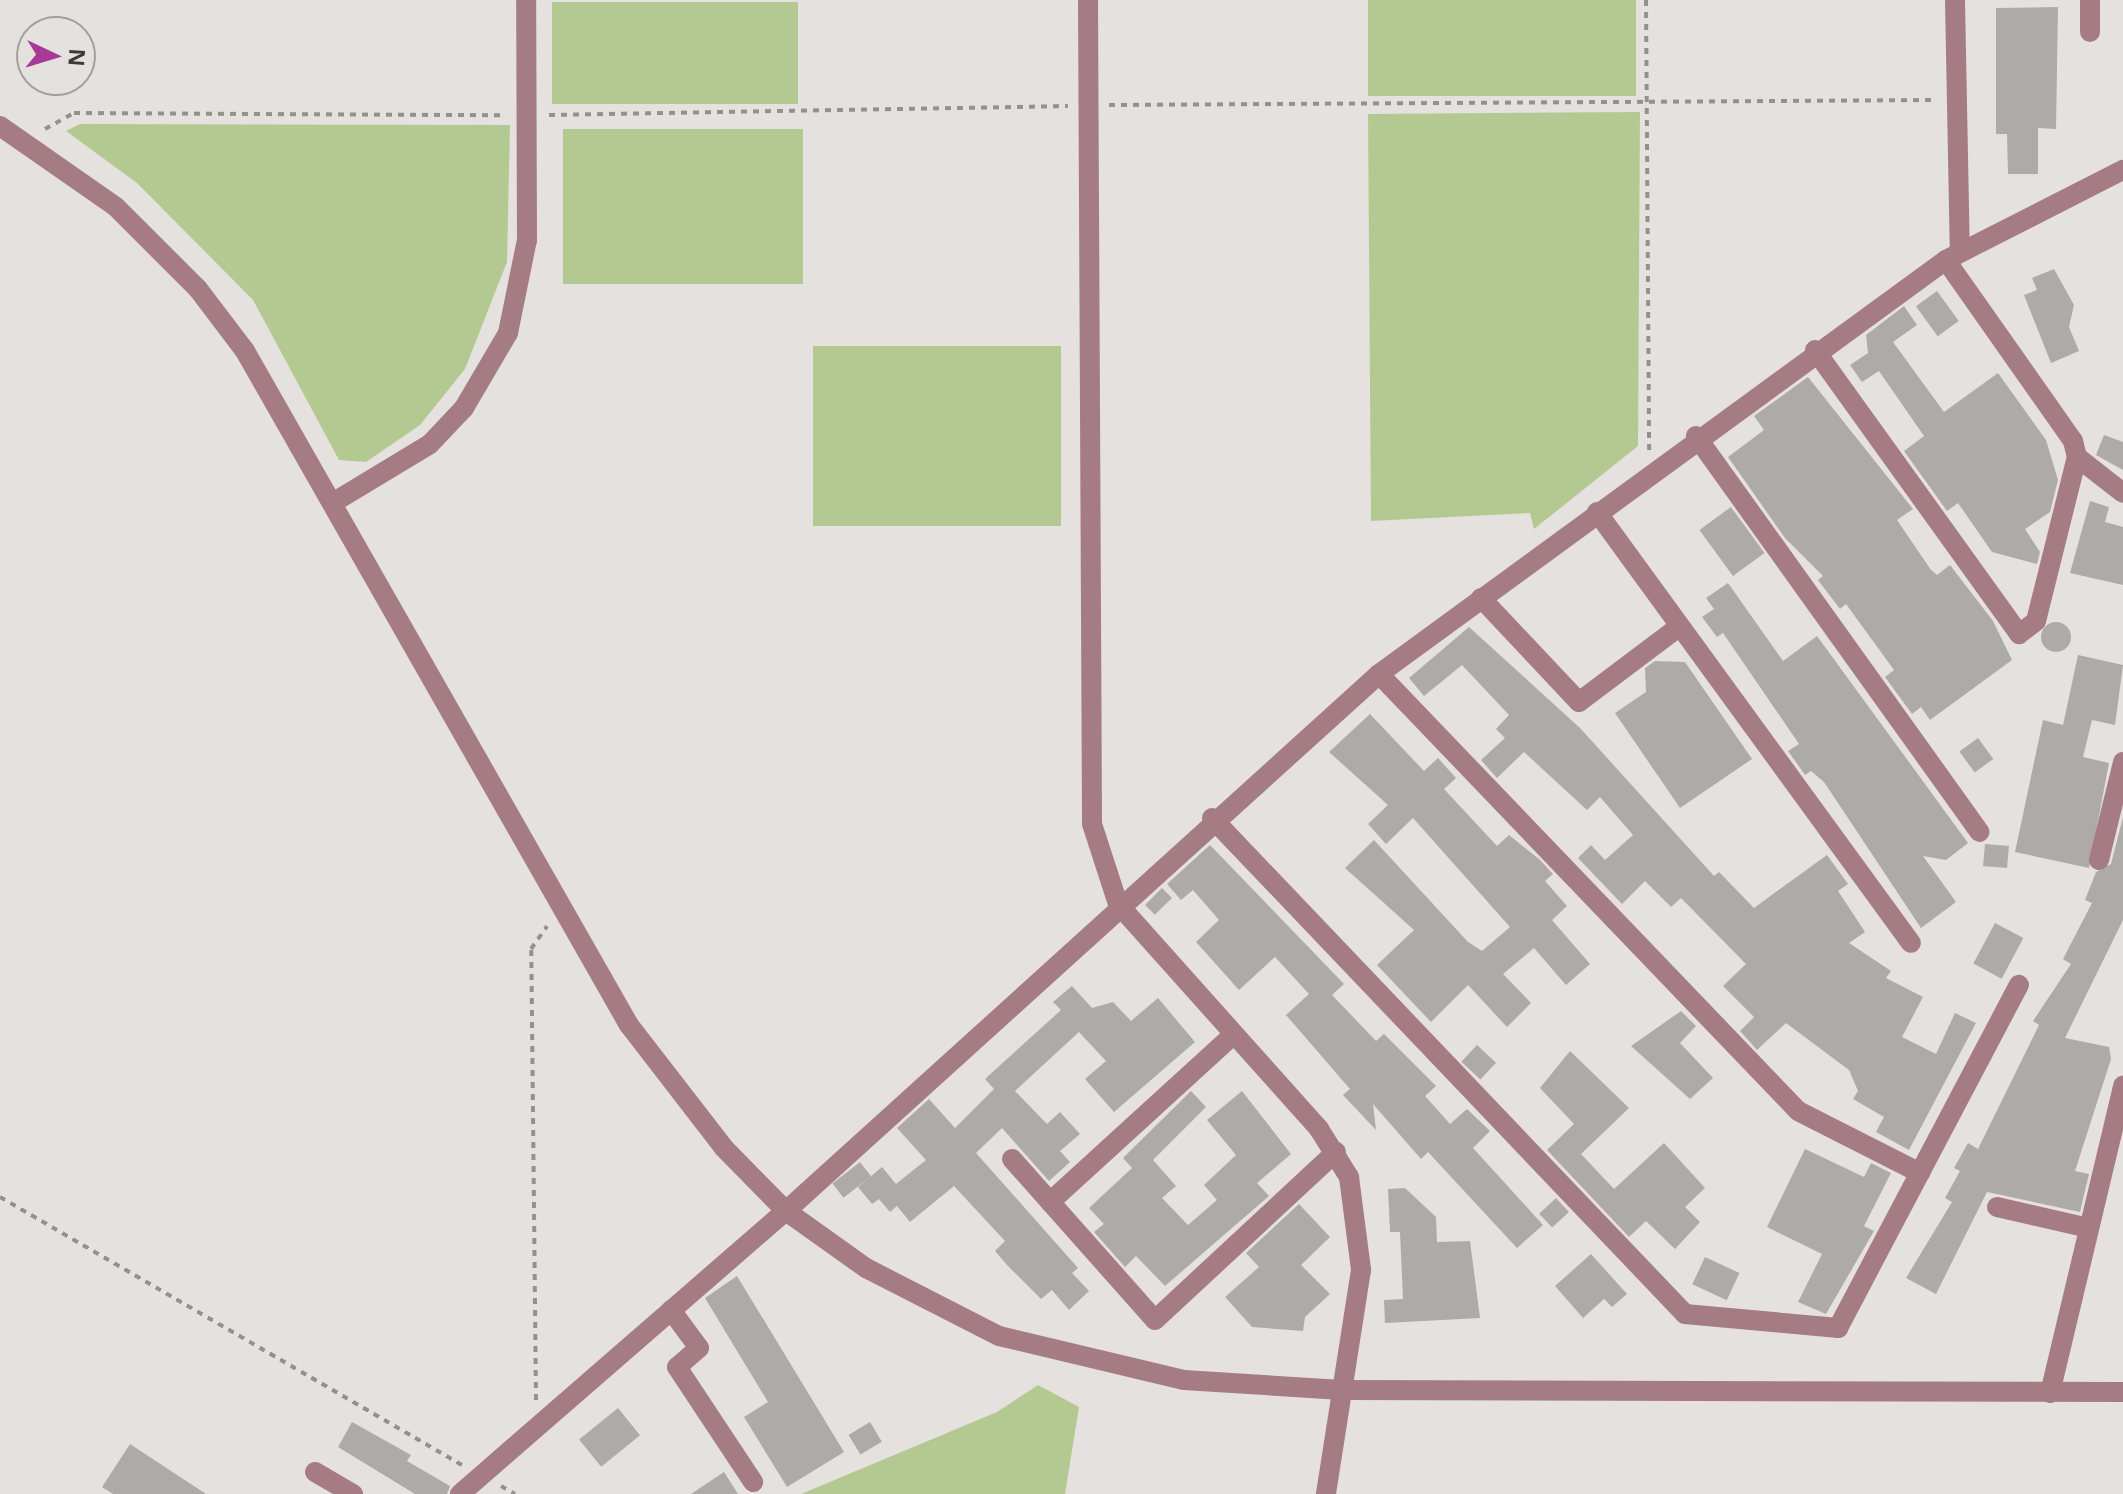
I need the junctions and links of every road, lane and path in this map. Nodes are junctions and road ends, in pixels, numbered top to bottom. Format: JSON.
{"nodes":[{"id":1,"x":526,"y":0,"type":"edge"},
{"id":2,"x":1088,"y":0,"type":"edge"},
{"id":3,"x":1646,"y":0,"type":"edge"},
{"id":4,"x":1955,"y":0,"type":"edge"},
{"id":5,"x":2090,"y":0,"type":"edge"},
{"id":6,"x":2090,"y":32,"type":"dead end"},
{"id":7,"x":1954,"y":100,"type":"junction"},
{"id":8,"x":1646,"y":101,"type":"junction"},
{"id":9,"x":1089,"y":105,"type":"junction"},
{"id":10,"x":527,"y":115,"type":"junction"},
{"id":11,"x":0,"y":126,"type":"edge"},
{"id":12,"x":27,"y":139,"type":"junction"},
{"id":13,"x":2123,"y":170,"type":"edge"},
{"id":14,"x":1953,"y":255,"type":"junction"},
{"id":15,"x":1815,"y":350,"type":"junction"},
{"id":16,"x":1696,"y":436,"type":"junction"},
{"id":17,"x":2077,"y":457,"type":"junction"},
{"id":18,"x":1650,"y":471,"type":"junction"},
{"id":19,"x":2123,"y":493,"type":"edge"},
{"id":20,"x":334,"y":502,"type":"junction"},
{"id":21,"x":1597,"y":512,"type":"junction"},
{"id":22,"x":1481,"y":598,"type":"junction"},
{"id":23,"x":1680,"y":626,"type":"junction"},
{"id":24,"x":1379,"y":674,"type":"junction"},
{"id":25,"x":2123,"y":762,"type":"edge"},
{"id":26,"x":1212,"y":818,"type":"junction"},
{"id":27,"x":1980,"y":832,"type":"dead end"},
{"id":28,"x":2099,"y":860,"type":"dead end"},
{"id":29,"x":562,"y":904,"type":"junction"},
{"id":30,"x":1118,"y":904,"type":"junction"},
{"id":31,"x":1911,"y":943,"type":"dead end"},
{"id":32,"x":2019,"y":985,"type":"dead end"},
{"id":33,"x":1233,"y":1035,"type":"junction"},
{"id":34,"x":2123,"y":1086,"type":"edge"},
{"id":35,"x":1336,"y":1152,"type":"junction"},
{"id":36,"x":1012,"y":1159,"type":"dead end"},
{"id":37,"x":1920,"y":1173,"type":"junction"},
{"id":38,"x":0,"y":1197,"type":"edge"},
{"id":39,"x":1050,"y":1202,"type":"junction"},
{"id":40,"x":1997,"y":1207,"type":"dead end"},
{"id":41,"x":786,"y":1211,"type":"junction"},
{"id":42,"x":2089,"y":1228,"type":"junction"},
{"id":43,"x":671,"y":1310,"type":"junction"},
{"id":44,"x":1342,"y":1390,"type":"junction"},
{"id":45,"x":2123,"y":1392,"type":"edge"},
{"id":46,"x":2050,"y":1393,"type":"junction"},
{"id":47,"x":543,"y":1422,"type":"junction"},
{"id":48,"x":315,"y":1472,"type":"dead end"},
{"id":49,"x":481,"y":1476,"type":"junction"},
{"id":50,"x":753,"y":1482,"type":"dead end"},
{"id":51,"x":353,"y":1494,"type":"edge"},
{"id":52,"x":460,"y":1494,"type":"edge"},
{"id":53,"x":1326,"y":1494,"type":"edge"}],
"edges":[{"from":1,"to":10,"type":"street"},
{"from":2,"to":9,"type":"street"},
{"from":3,"to":8,"type":"path"},
{"from":4,"to":7,"type":"street"},
{"from":5,"to":6,"type":"street"},
{"from":7,"to":8,"type":"path"},
{"from":7,"to":14,"type":"street"},
{"from":8,"to":9,"type":"path"},
{"from":8,"to":18,"type":"path"},
{"from":9,"to":10,"type":"path"},
{"from":9,"to":30,"type":"street"},
{"from":10,"to":12,"type":"path"},
{"from":10,"to":20,"type":"street"},
{"from":11,"to":12,"type":"street"},
{"from":12,"to":20,"type":"street"},
{"from":13,"to":14,"type":"street"},
{"from":14,"to":15,"type":"street"},
{"from":14,"to":17,"type":"street"},
{"from":15,"to":16,"type":"street"},
{"from":15,"to":17,"type":"street"},
{"from":16,"to":18,"type":"street"},
{"from":16,"to":27,"type":"street"},
{"from":17,"to":19,"type":"street"},
{"from":18,"to":21,"type":"street"},
{"from":20,"to":29,"type":"street"},
{"from":21,"to":22,"type":"street"},
{"from":21,"to":23,"type":"street"},
{"from":22,"to":23,"type":"street"},
{"from":22,"to":24,"type":"street"},
{"from":23,"to":31,"type":"street"},
{"from":24,"to":26,"type":"street"},
{"from":24,"to":37,"type":"street"},
{"from":25,"to":28,"type":"street"},
{"from":26,"to":30,"type":"street"},
{"from":26,"to":37,"type":"street"},
{"from":29,"to":41,"type":"street"},
{"from":29,"to":47,"type":"path"},
{"from":30,"to":33,"type":"street"},
{"from":30,"to":41,"type":"street"},
{"from":32,"to":37,"type":"street"},
{"from":33,"to":35,"type":"street"},
{"from":33,"to":39,"type":"street"},
{"from":34,"to":42,"type":"street"},
{"from":35,"to":39,"type":"street"},
{"from":35,"to":44,"type":"street"},
{"from":36,"to":39,"type":"street"},
{"from":38,"to":49,"type":"path"},
{"from":40,"to":42,"type":"street"},
{"from":41,"to":43,"type":"street"},
{"from":41,"to":44,"type":"street"},
{"from":42,"to":46,"type":"street"},
{"from":43,"to":47,"type":"street"},
{"from":43,"to":50,"type":"street"},
{"from":44,"to":46,"type":"street"},
{"from":44,"to":53,"type":"street"},
{"from":45,"to":46,"type":"street"},
{"from":47,"to":49,"type":"street"},
{"from":48,"to":51,"type":"street"},
{"from":49,"to":52,"type":"street"}]}
